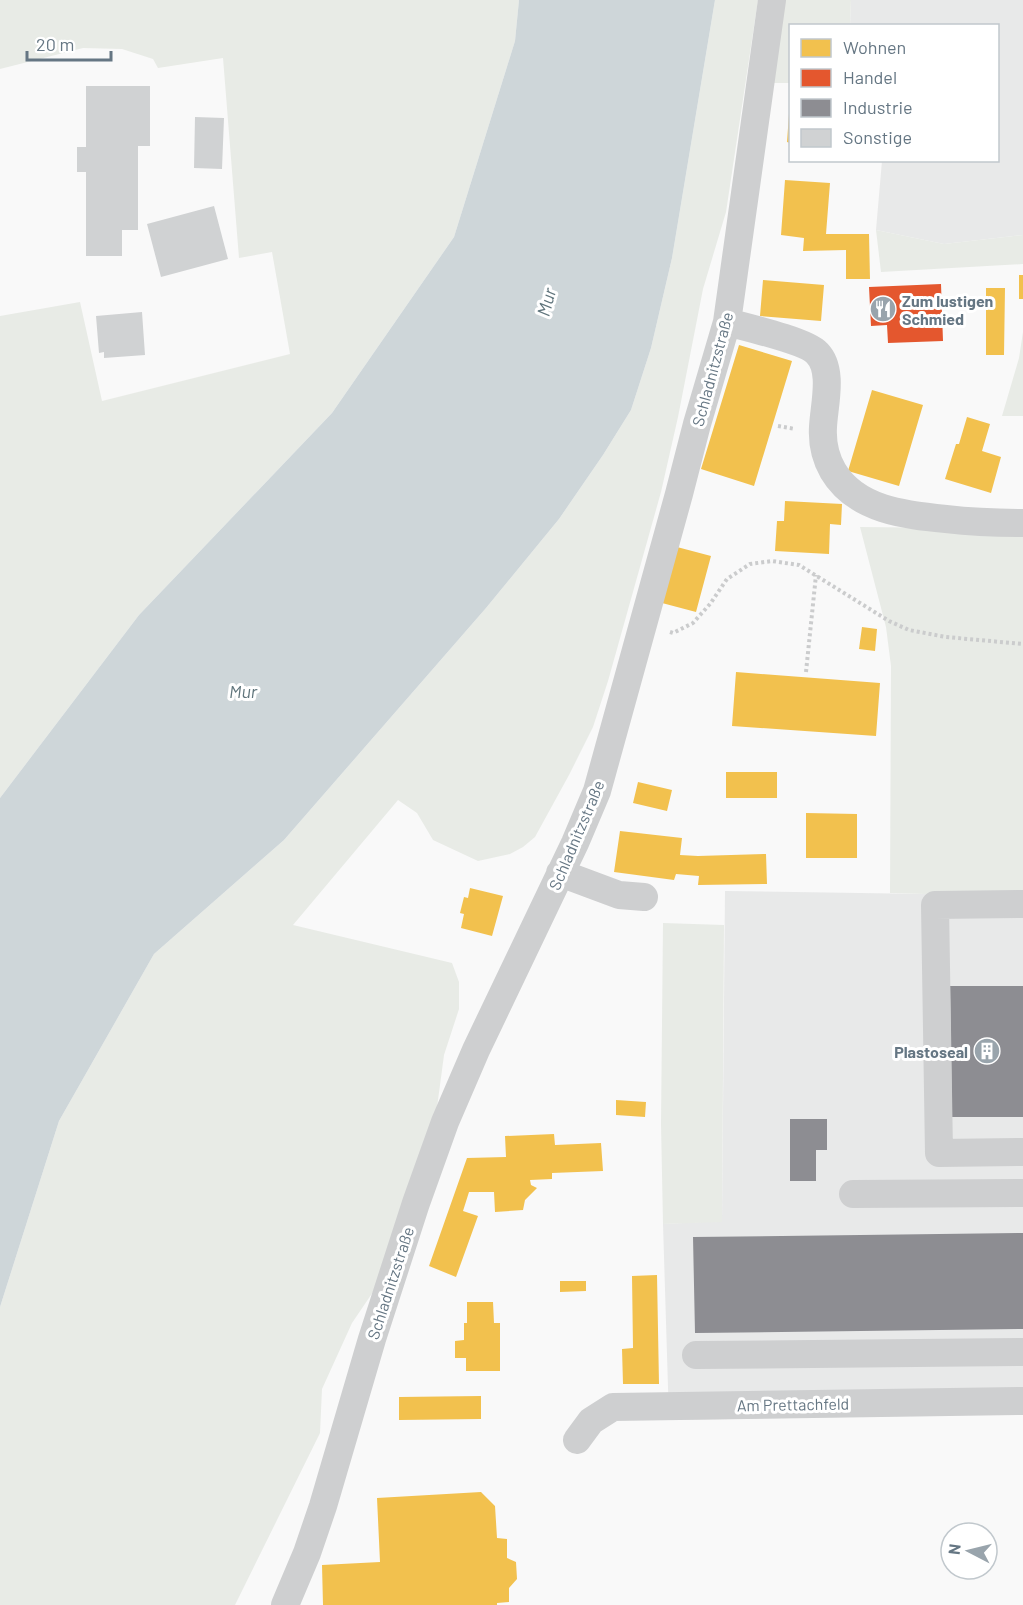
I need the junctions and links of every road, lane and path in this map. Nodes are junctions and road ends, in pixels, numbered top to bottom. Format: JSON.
{"nodes":[{"id":1,"x":772,"y":0,"type":"edge"},
{"id":2,"x":727,"y":322,"type":"junction"},
{"id":3,"x":1023,"y":523,"type":"edge"},
{"id":4,"x":816,"y":575,"type":"junction"},
{"id":5,"x":641,"y":628,"type":"junction"},
{"id":6,"x":1023,"y":644,"type":"edge"},
{"id":7,"x":806,"y":672,"type":"dead end"},
{"id":8,"x":561,"y":873,"type":"junction"},
{"id":9,"x":644,"y":897,"type":"dead end"},
{"id":10,"x":1023,"y":904,"type":"edge"},
{"id":11,"x":1023,"y":1152,"type":"edge"},
{"id":12,"x":1023,"y":1193,"type":"edge"},
{"id":13,"x":853,"y":1194,"type":"dead end"},
{"id":14,"x":1023,"y":1352,"type":"edge"},
{"id":15,"x":696,"y":1354,"type":"dead end"},
{"id":16,"x":1023,"y":1401,"type":"edge"},
{"id":17,"x":577,"y":1440,"type":"dead end"},
{"id":18,"x":285,"y":1605,"type":"edge"}],
"edges":[{"from":1,"to":2,"type":"street","name":"Schladnitzstraße"},
{"from":2,"to":3,"type":"street"},
{"from":2,"to":5,"type":"street","name":"Schladnitzstraße"},
{"from":4,"to":5,"type":"path"},
{"from":4,"to":6,"type":"path"},
{"from":4,"to":7,"type":"path"},
{"from":5,"to":8,"type":"street","name":"Schladnitzstraße"},
{"from":8,"to":9,"type":"street"},
{"from":8,"to":18,"type":"street","name":"Schladnitzstraße"},
{"from":10,"to":11,"type":"street"},
{"from":12,"to":13,"type":"street"},
{"from":14,"to":15,"type":"street"},
{"from":16,"to":17,"type":"street","name":"Am Prettachfeld"}]}
